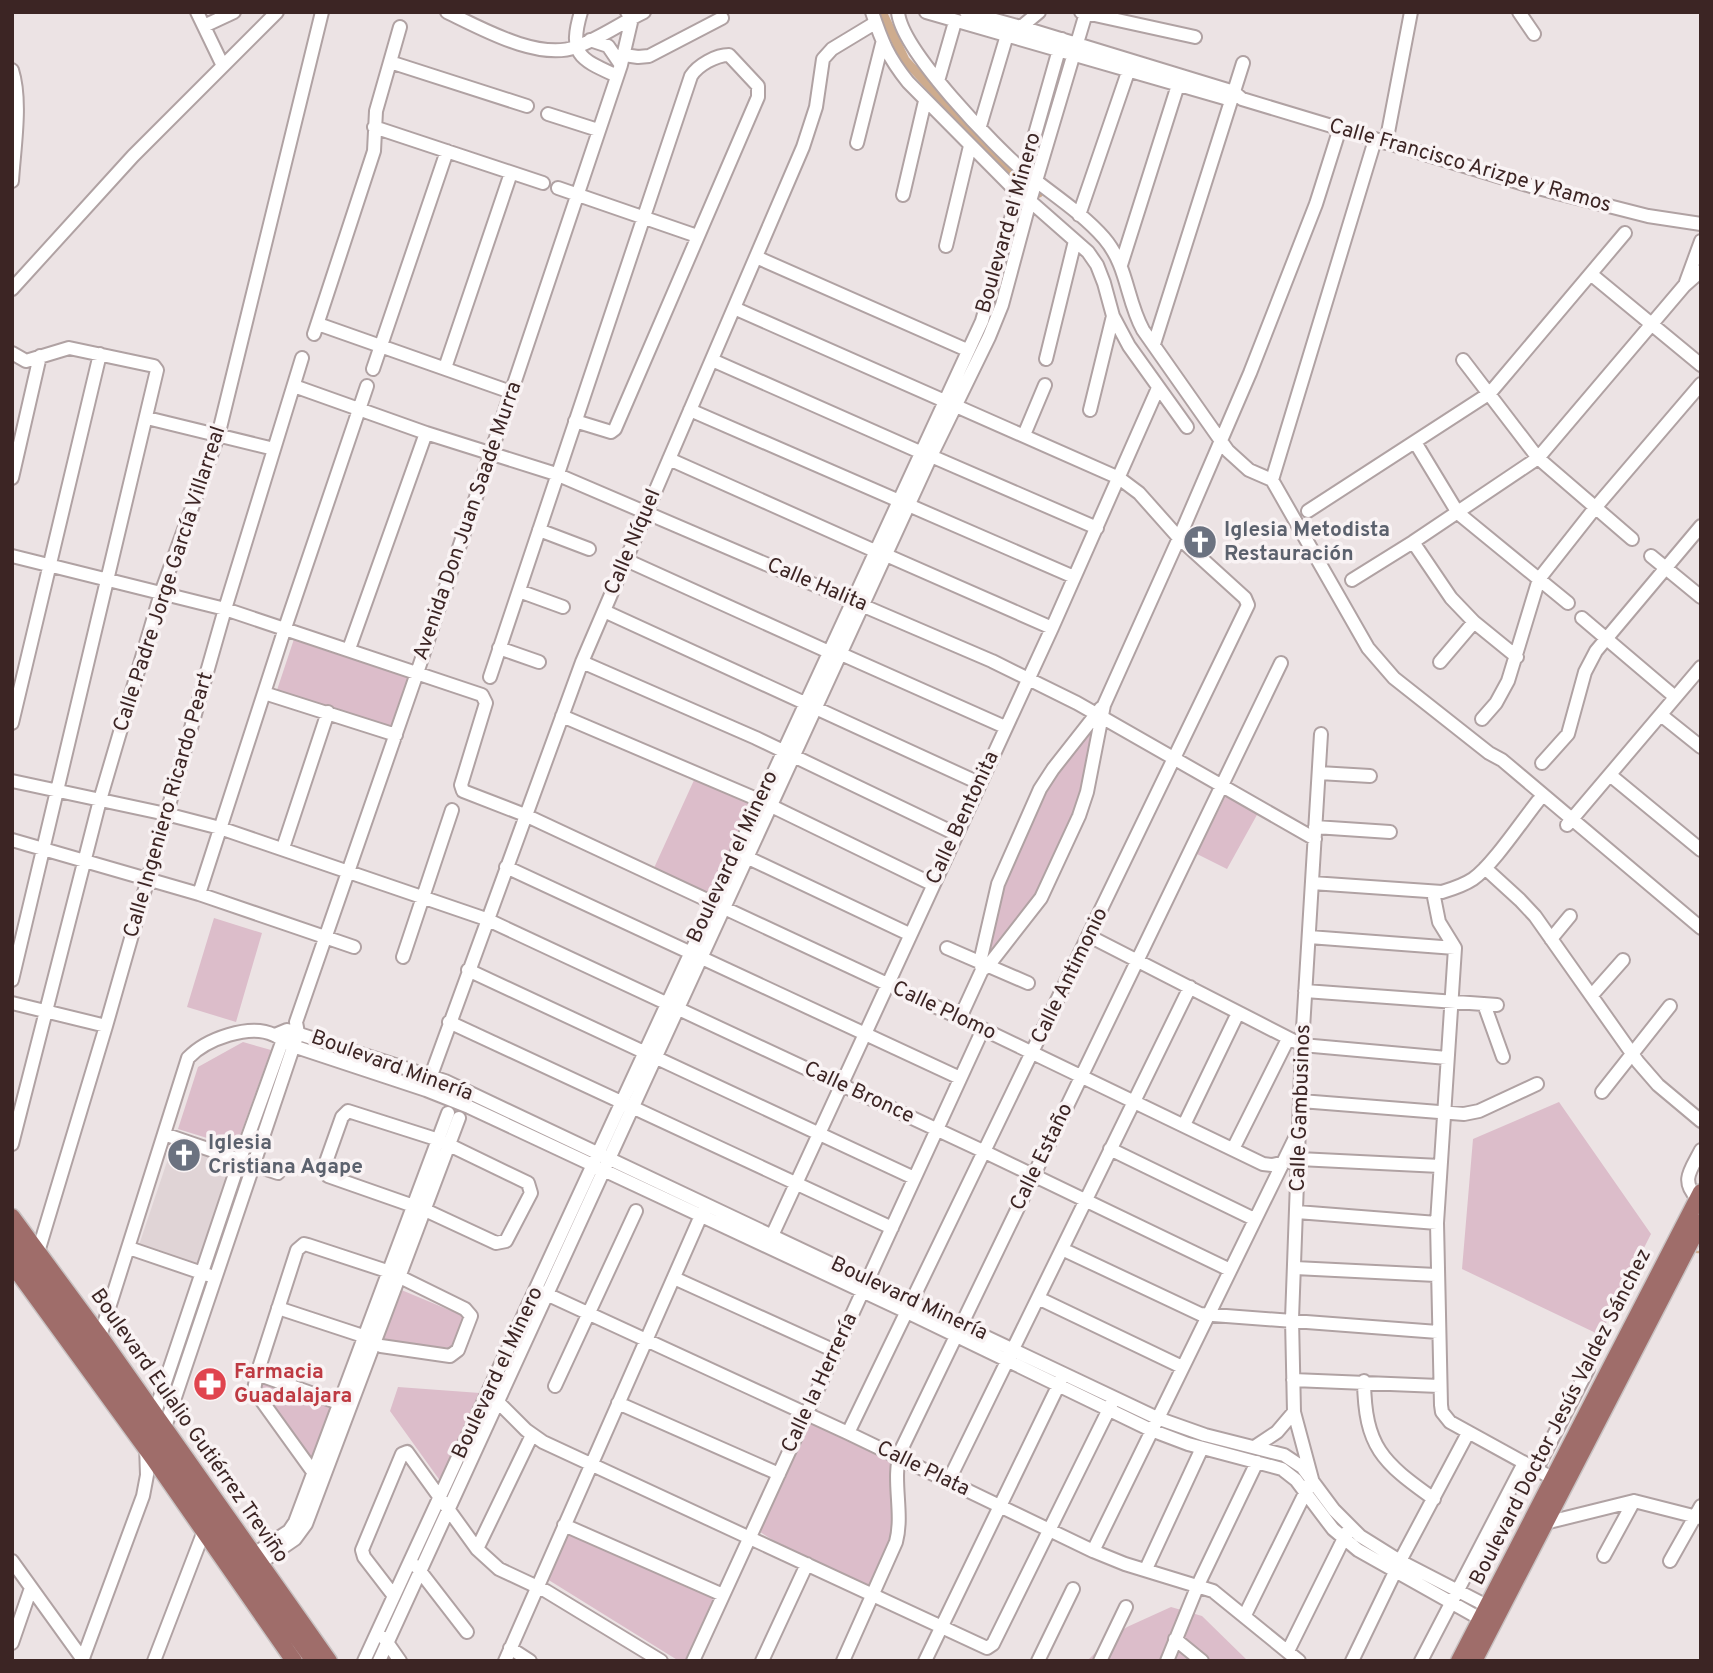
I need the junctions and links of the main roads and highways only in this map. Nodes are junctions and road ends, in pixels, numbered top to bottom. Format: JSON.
{"nodes":[{"id":1,"x":1699,"y":1195,"type":"edge"},
{"id":2,"x":12,"y":1217,"type":"edge"},
{"id":3,"x":1696,"y":1221,"type":"edge"},
{"id":4,"x":12,"y":1240,"type":"edge"},
{"id":5,"x":12,"y":1264,"type":"edge"},
{"id":6,"x":94,"y":1340,"type":"junction"},
{"id":7,"x":153,"y":1441,"type":"junction"},
{"id":8,"x":1559,"y":1482,"type":"junction"},
{"id":9,"x":252,"y":1562,"type":"junction"},
{"id":10,"x":1490,"y":1615,"type":"junction"},
{"id":11,"x":294,"y":1661,"type":"edge"},
{"id":12,"x":314,"y":1661,"type":"edge"},
{"id":13,"x":329,"y":1661,"type":"edge"},
{"id":14,"x":1459,"y":1661,"type":"edge"},
{"id":15,"x":1474,"y":1661,"type":"edge"}],
"edges":[{"from":1,"to":3,"type":"main road","name":"Boulevard Doctor Jesús Valdez Sánchez"},
{"from":2,"to":6,"type":"main road","name":"Boulevard Eulalio Gutiérrez Treviño"},
{"from":3,"to":8,"type":"main road","name":"Boulevard Doctor Jesús Valdez Sánchez"},
{"from":4,"to":6,"type":"main road","name":"Boulevard Eulalio Gutiérrez Treviño"},
{"from":5,"to":7,"type":"main road","name":"Boulevard Eulalio Gutiérrez Treviño"},
{"from":6,"to":7,"type":"main road","name":"Boulevard Eulalio Gutiérrez Treviño"},
{"from":7,"to":9,"type":"main road","name":"Boulevard Eulalio Gutiérrez Treviño"},
{"from":7,"to":11,"type":"main road","name":"Boulevard Eulalio Gutiérrez Treviño"},
{"from":8,"to":10,"type":"main road","name":"Boulevard Doctor Jesús Valdez Sánchez"},
{"from":8,"to":10,"type":"main road","name":"Boulevard Doctor Jesús Valdez Sánchez"},
{"from":9,"to":12,"type":"main road","name":"Boulevard Eulalio Gutiérrez Treviño"},
{"from":9,"to":13,"type":"main road","name":"Boulevard Eulalio Gutiérrez Treviño"},
{"from":10,"to":14,"type":"main road","name":"Boulevard Doctor Jesús Valdez Sánchez"},
{"from":10,"to":15,"type":"main road","name":"Boulevard Doctor Jesús Valdez Sánchez"}]}
